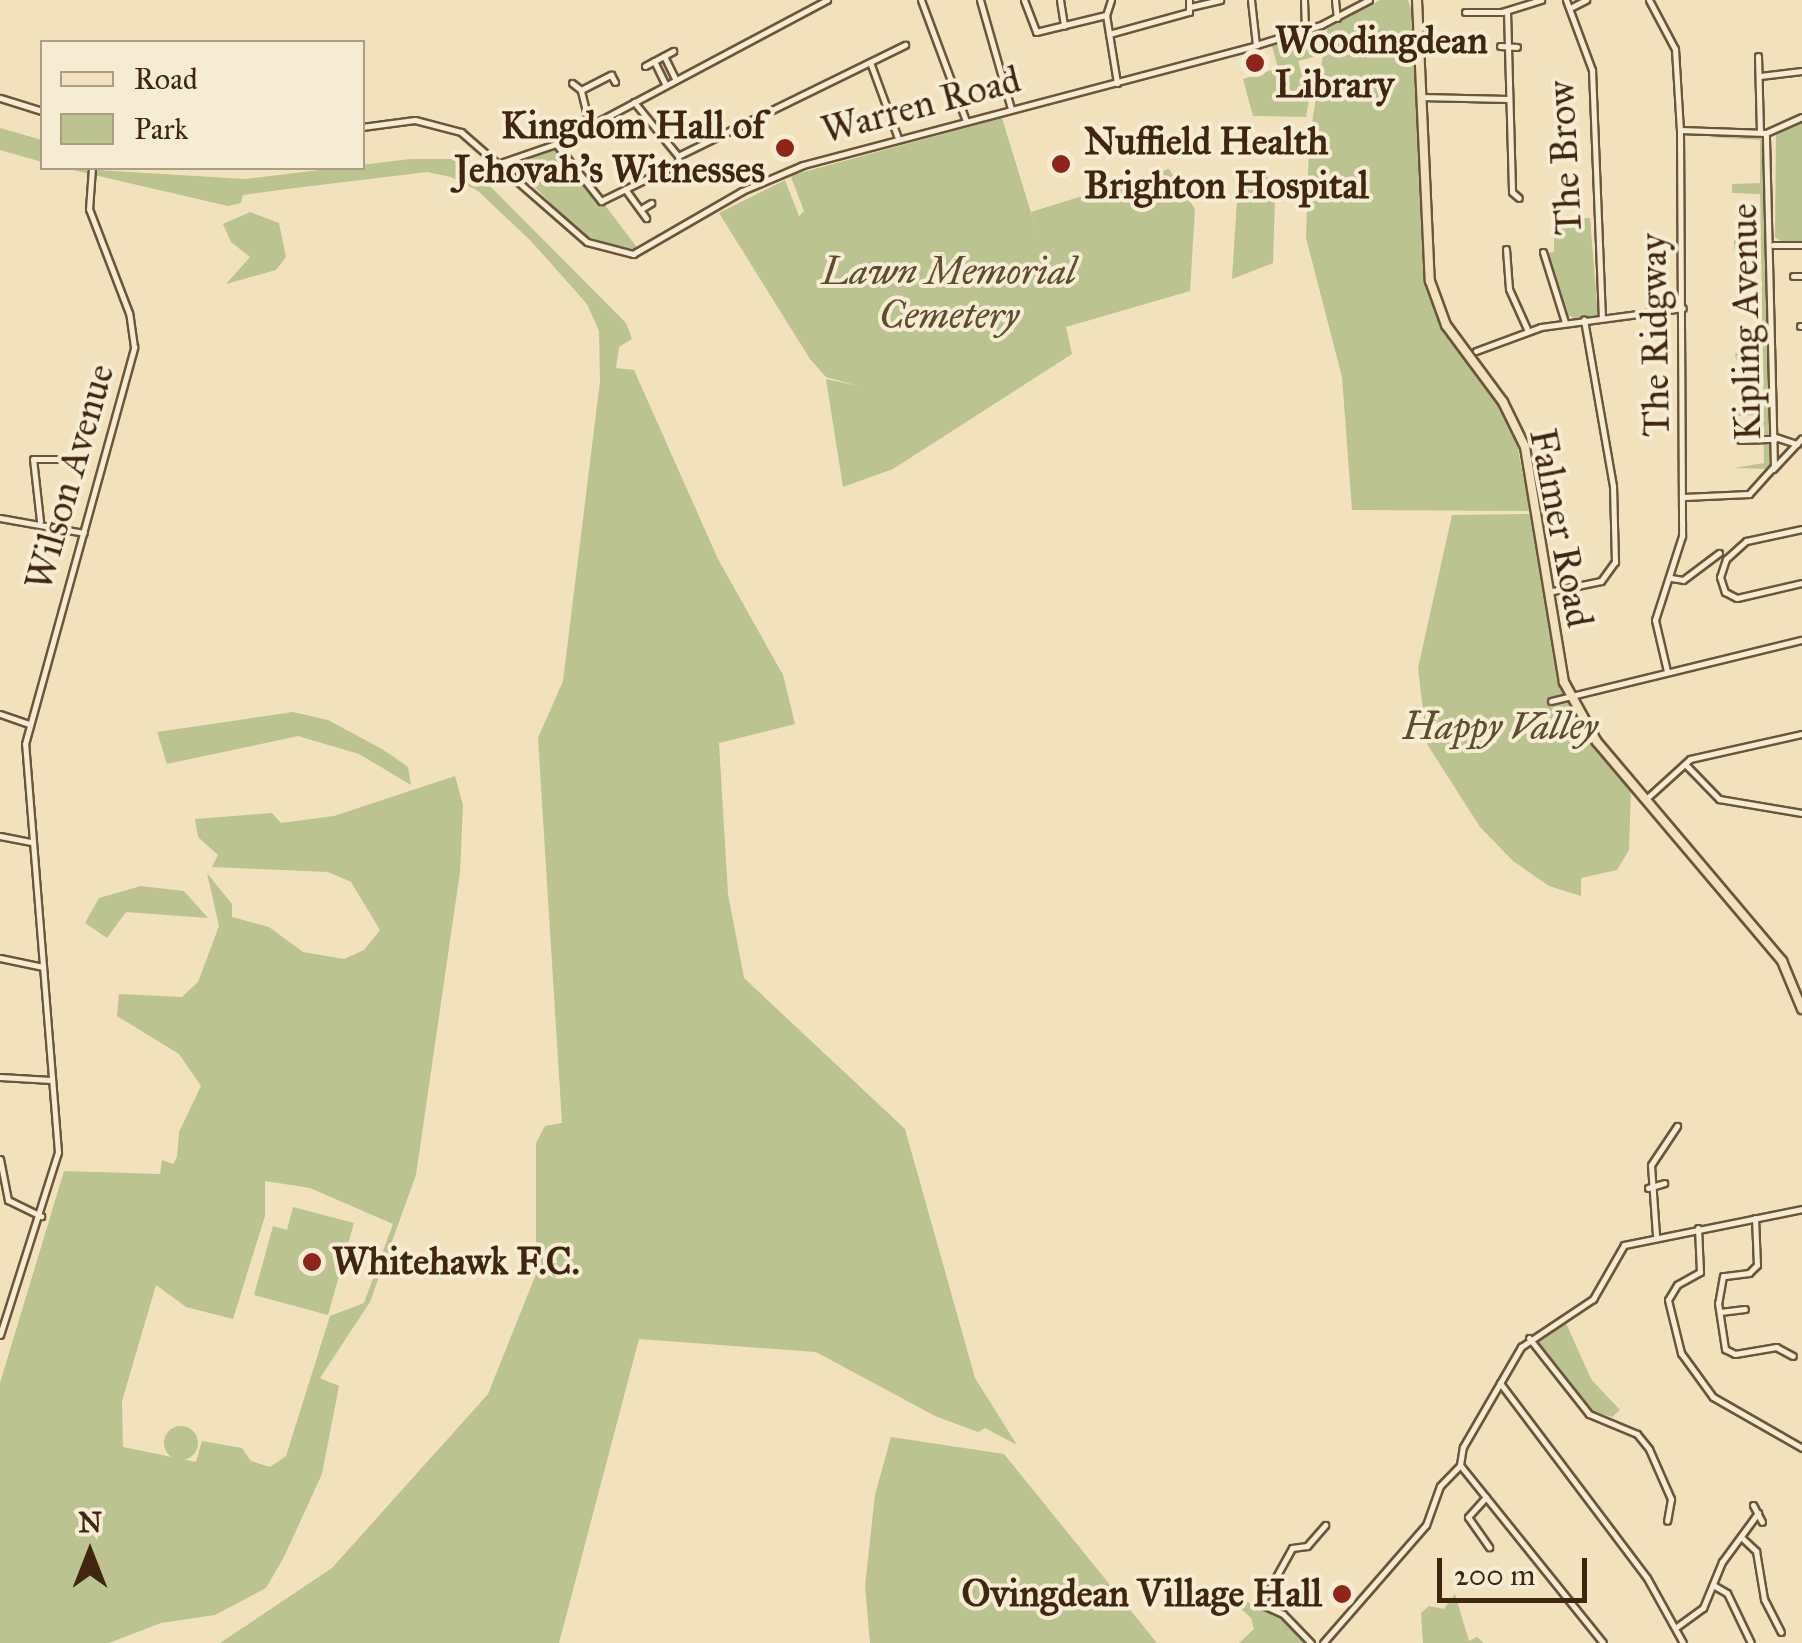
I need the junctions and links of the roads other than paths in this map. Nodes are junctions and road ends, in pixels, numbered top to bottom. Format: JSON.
{"nodes":[{"id":1,"x":827,"y":0,"type":"edge"},
{"id":2,"x":920,"y":0,"type":"edge"},
{"id":3,"x":980,"y":0,"type":"edge"},
{"id":4,"x":1024,"y":0,"type":"edge"},
{"id":5,"x":1060,"y":0,"type":"edge"},
{"id":6,"x":1111,"y":0,"type":"edge"},
{"id":7,"x":1220,"y":0,"type":"edge"},
{"id":8,"x":1251,"y":0,"type":"edge"},
{"id":9,"x":1304,"y":0,"type":"edge"},
{"id":10,"x":1336,"y":0,"type":"edge"},
{"id":11,"x":1369,"y":0,"type":"edge"},
{"id":12,"x":1540,"y":0,"type":"edge"},
{"id":13,"x":1566,"y":0,"type":"edge"},
{"id":14,"x":1586,"y":0,"type":"edge"},
{"id":15,"x":1649,"y":0,"type":"edge"},
{"id":16,"x":1416,"y":2,"type":"edge"},
{"id":17,"x":1190,"y":4,"type":"edge"},
{"id":18,"x":1572,"y":7,"type":"junction"},
{"id":19,"x":1507,"y":10,"type":"junction"},
{"id":20,"x":1465,"y":12,"type":"dead end"},
{"id":21,"x":1106,"y":14,"type":"junction"},
{"id":22,"x":1337,"y":18,"type":"junction"},
{"id":23,"x":1064,"y":26,"type":"junction"},
{"id":24,"x":1305,"y":30,"type":"junction"},
{"id":25,"x":1109,"y":34,"type":"junction"},
{"id":26,"x":905,"y":45,"type":"dead end"},
{"id":27,"x":1256,"y":45,"type":"junction"},
{"id":28,"x":1500,"y":46,"type":"dead end"},
{"id":29,"x":1508,"y":46,"type":"junction"},
{"id":30,"x":1517,"y":47,"type":"dead end"},
{"id":31,"x":673,"y":51,"type":"dead end"},
{"id":32,"x":664,"y":56,"type":"junction"},
{"id":33,"x":1758,"y":56,"type":"dead end"},
{"id":34,"x":654,"y":61,"type":"junction"},
{"id":35,"x":870,"y":62,"type":"junction"},
{"id":36,"x":645,"y":66,"type":"dead end"},
{"id":37,"x":1802,"y":71,"type":"edge"},
{"id":38,"x":611,"y":75,"type":"dead end"},
{"id":39,"x":1759,"y":76,"type":"junction"},
{"id":40,"x":675,"y":79,"type":"junction"},
{"id":41,"x":1117,"y":83,"type":"junction"},
{"id":42,"x":572,"y":84,"type":"dead end"},
{"id":43,"x":665,"y":84,"type":"junction"},
{"id":44,"x":581,"y":90,"type":"junction"},
{"id":45,"x":1421,"y":97,"type":"junction"},
{"id":46,"x":0,"y":98,"type":"edge"},
{"id":47,"x":1509,"y":99,"type":"junction"},
{"id":48,"x":634,"y":102,"type":"junction"},
{"id":49,"x":40,"y":110,"type":"edge"},
{"id":50,"x":1011,"y":110,"type":"junction"},
{"id":51,"x":1802,"y":116,"type":"edge"},
{"id":52,"x":966,"y":121,"type":"junction"},
{"id":53,"x":365,"y":126,"type":"edge"},
{"id":54,"x":590,"y":127,"type":"junction"},
{"id":55,"x":1680,"y":130,"type":"junction"},
{"id":56,"x":1763,"y":131,"type":"junction"},
{"id":57,"x":898,"y":138,"type":"junction"},
{"id":58,"x":556,"y":144,"type":"junction"},
{"id":59,"x":678,"y":156,"type":"junction"},
{"id":60,"x":502,"y":162,"type":"junction"},
{"id":61,"x":92,"y":170,"type":"edge"},
{"id":62,"x":625,"y":190,"type":"junction"},
{"id":63,"x":1519,"y":198,"type":"dead end"},
{"id":64,"x":650,"y":205,"type":"dead end"},
{"id":65,"x":641,"y":210,"type":"junction"},
{"id":66,"x":646,"y":218,"type":"dead end"},
{"id":67,"x":1772,"y":245,"type":"junction"},
{"id":68,"x":1802,"y":245,"type":"edge"},
{"id":69,"x":1506,"y":249,"type":"dead end"},
{"id":70,"x":1543,"y":252,"type":"dead end"},
{"id":71,"x":1684,"y":308,"type":"junction"},
{"id":72,"x":1602,"y":318,"type":"junction"},
{"id":73,"x":1584,"y":320,"type":"junction"},
{"id":74,"x":1565,"y":322,"type":"junction"},
{"id":75,"x":1528,"y":332,"type":"junction"},
{"id":76,"x":1476,"y":351,"type":"dead end"},
{"id":77,"x":1775,"y":438,"type":"junction"},
{"id":78,"x":1740,"y":440,"type":"dead end"},
{"id":79,"x":1800,"y":441,"type":"edge"},
{"id":80,"x":57,"y":459,"type":"dead end"},
{"id":81,"x":1773,"y":468,"type":"junction"},
{"id":82,"x":1684,"y":497,"type":"junction"},
{"id":83,"x":0,"y":518,"type":"edge"},
{"id":84,"x":40,"y":521,"type":"junction"},
{"id":85,"x":1802,"y":529,"type":"edge"},
{"id":86,"x":84,"y":534,"type":"junction"},
{"id":87,"x":1719,"y":553,"type":"dead end"},
{"id":88,"x":1710,"y":561,"type":"junction"},
{"id":89,"x":1716,"y":568,"type":"dead end"},
{"id":90,"x":1670,"y":578,"type":"junction"},
{"id":91,"x":1802,"y":583,"type":"edge"},
{"id":92,"x":1548,"y":592,"type":"junction"},
{"id":93,"x":1802,"y":640,"type":"edge"},
{"id":94,"x":1667,"y":671,"type":"junction"},
{"id":95,"x":1569,"y":694,"type":"junction"},
{"id":96,"x":1551,"y":701,"type":"dead end"},
{"id":97,"x":0,"y":714,"type":"edge"},
{"id":98,"x":30,"y":724,"type":"junction"},
{"id":99,"x":1802,"y":734,"type":"edge"},
{"id":100,"x":1685,"y":764,"type":"junction"},
{"id":101,"x":1646,"y":800,"type":"junction"},
{"id":102,"x":1802,"y":813,"type":"edge"},
{"id":103,"x":0,"y":836,"type":"edge"},
{"id":104,"x":32,"y":842,"type":"junction"},
{"id":105,"x":0,"y":958,"type":"edge"},
{"id":106,"x":43,"y":967,"type":"junction"},
{"id":107,"x":1802,"y":1009,"type":"edge"},
{"id":108,"x":0,"y":1077,"type":"edge"},
{"id":109,"x":52,"y":1080,"type":"junction"},
{"id":110,"x":1677,"y":1126,"type":"dead end"},
{"id":111,"x":0,"y":1159,"type":"edge"},
{"id":112,"x":1664,"y":1182,"type":"dead end"},
{"id":113,"x":1648,"y":1188,"type":"dead end"},
{"id":114,"x":1657,"y":1190,"type":"junction"},
{"id":115,"x":1802,"y":1209,"type":"edge"},
{"id":116,"x":41,"y":1216,"type":"junction"},
{"id":117,"x":1755,"y":1218,"type":"junction"},
{"id":118,"x":1698,"y":1228,"type":"junction"},
{"id":119,"x":1656,"y":1235,"type":"junction"},
{"id":120,"x":1745,"y":1308,"type":"dead end"},
{"id":121,"x":1720,"y":1312,"type":"junction"},
{"id":122,"x":0,"y":1335,"type":"edge"},
{"id":123,"x":1529,"y":1338,"type":"junction"},
{"id":124,"x":1793,"y":1356,"type":"dead end"},
{"id":125,"x":1500,"y":1383,"type":"junction"},
{"id":126,"x":1802,"y":1448,"type":"edge"},
{"id":127,"x":1460,"y":1465,"type":"junction"},
{"id":128,"x":1486,"y":1497,"type":"junction"},
{"id":129,"x":1754,"y":1505,"type":"dead end"},
{"id":130,"x":1758,"y":1513,"type":"junction"},
{"id":131,"x":1667,"y":1521,"type":"dead end"},
{"id":132,"x":1762,"y":1522,"type":"dead end"},
{"id":133,"x":1324,"y":1525,"type":"dead end"},
{"id":134,"x":1741,"y":1538,"type":"junction"},
{"id":135,"x":1489,"y":1546,"type":"dead end"},
{"id":136,"x":1712,"y":1585,"type":"junction"},
{"id":137,"x":1678,"y":1626,"type":"junction"},
{"id":138,"x":1780,"y":1626,"type":"dead end"},
{"id":139,"x":1311,"y":1643,"type":"edge"},
{"id":140,"x":1323,"y":1643,"type":"edge"},
{"id":141,"x":1603,"y":1643,"type":"edge"},
{"id":142,"x":1683,"y":1643,"type":"edge"},
{"id":143,"x":1752,"y":1643,"type":"edge"}],
"edges":[{"from":1,"to":40,"type":"street"},
{"from":2,"to":52,"type":"street"},
{"from":3,"to":50,"type":"street"},
{"from":4,"to":23,"type":"street"},
{"from":5,"to":23,"type":"street"},
{"from":6,"to":21,"type":"street"},
{"from":7,"to":17,"type":"street"},
{"from":8,"to":27,"type":"street"},
{"from":9,"to":24,"type":"street"},
{"from":10,"to":22,"type":"street"},
{"from":11,"to":22,"type":"street","name":"Warren Road"},
{"from":12,"to":19,"type":"street"},
{"from":13,"to":18,"type":"street","name":"The Brow"},
{"from":14,"to":18,"type":"street"},
{"from":15,"to":55,"type":"street","name":"The Ridgway"},
{"from":16,"to":45,"type":"main road","name":"Falmer Road"},
{"from":17,"to":25,"type":"street"},
{"from":18,"to":72,"type":"street","name":"The Brow"},
{"from":19,"to":20,"type":"street"},
{"from":19,"to":29,"type":"street"},
{"from":21,"to":23,"type":"street"},
{"from":21,"to":25,"type":"street"},
{"from":22,"to":24,"type":"street","name":"Warren Road"},
{"from":24,"to":27,"type":"street","name":"Warren Road"},
{"from":25,"to":41,"type":"street"},
{"from":26,"to":35,"type":"street"},
{"from":27,"to":41,"type":"street","name":"Warren Road"},
{"from":28,"to":29,"type":"street"},
{"from":29,"to":30,"type":"street"},
{"from":29,"to":47,"type":"street"},
{"from":31,"to":32,"type":"street"},
{"from":32,"to":34,"type":"street"},
{"from":32,"to":40,"type":"street"},
{"from":33,"to":39,"type":"street","name":"Kipling Avenue"},
{"from":34,"to":36,"type":"street"},
{"from":34,"to":43,"type":"street"},
{"from":35,"to":57,"type":"street"},
{"from":35,"to":59,"type":"street"},
{"from":37,"to":39,"type":"street"},
{"from":38,"to":44,"type":"street"},
{"from":39,"to":56,"type":"street","name":"Kipling Avenue"},
{"from":40,"to":43,"type":"street"},
{"from":41,"to":50,"type":"street","name":"Warren Road"},
{"from":42,"to":44,"type":"street"},
{"from":43,"to":48,"type":"street"},
{"from":44,"to":54,"type":"street"},
{"from":45,"to":47,"type":"street"},
{"from":45,"to":92,"type":"main road","name":"Falmer Road"},
{"from":46,"to":49,"type":"street"},
{"from":47,"to":63,"type":"street"},
{"from":48,"to":54,"type":"street"},
{"from":48,"to":59,"type":"street"},
{"from":50,"to":52,"type":"street","name":"Warren Road"},
{"from":51,"to":56,"type":"street"},
{"from":52,"to":57,"type":"street","name":"Warren Road"},
{"from":53,"to":60,"type":"street","name":"Warren Road"},
{"from":54,"to":58,"type":"street"},
{"from":55,"to":56,"type":"street"},
{"from":55,"to":71,"type":"street","name":"The Ridgway"},
{"from":56,"to":67,"type":"street","name":"Kipling Avenue"},
{"from":57,"to":60,"type":"street","name":"Warren Road"},
{"from":58,"to":60,"type":"street"},
{"from":58,"to":62,"type":"street"},
{"from":59,"to":62,"type":"street"},
{"from":61,"to":86,"type":"street","name":"Wilson Avenue"},
{"from":62,"to":65,"type":"street"},
{"from":64,"to":65,"type":"street"},
{"from":65,"to":66,"type":"street"},
{"from":67,"to":68,"type":"street"},
{"from":67,"to":77,"type":"street","name":"Kipling Avenue"},
{"from":69,"to":75,"type":"street"},
{"from":70,"to":74,"type":"street"},
{"from":71,"to":72,"type":"street"},
{"from":71,"to":82,"type":"street","name":"The Ridgway"},
{"from":72,"to":73,"type":"street"},
{"from":73,"to":74,"type":"street"},
{"from":73,"to":92,"type":"street"},
{"from":74,"to":75,"type":"street"},
{"from":75,"to":76,"type":"street"},
{"from":77,"to":78,"type":"street"},
{"from":77,"to":79,"type":"street"},
{"from":77,"to":81,"type":"street","name":"Kipling Avenue"},
{"from":79,"to":81,"type":"street"},
{"from":80,"to":84,"type":"street"},
{"from":81,"to":82,"type":"street","name":"Kipling Avenue"},
{"from":82,"to":90,"type":"street","name":"The Ridgway"},
{"from":83,"to":84,"type":"street"},
{"from":84,"to":86,"type":"street"},
{"from":85,"to":91,"type":"street"},
{"from":86,"to":98,"type":"street","name":"Wilson Avenue"},
{"from":87,"to":88,"type":"street"},
{"from":88,"to":89,"type":"street"},
{"from":88,"to":90,"type":"street"},
{"from":90,"to":94,"type":"street","name":"The Ridgway"},
{"from":92,"to":95,"type":"main road","name":"Falmer Road"},
{"from":93,"to":94,"type":"street"},
{"from":94,"to":95,"type":"street"},
{"from":95,"to":96,"type":"street"},
{"from":95,"to":101,"type":"main road","name":"Falmer Road"},
{"from":97,"to":98,"type":"street"},
{"from":98,"to":104,"type":"street","name":"Wilson Avenue"},
{"from":99,"to":100,"type":"street"},
{"from":100,"to":101,"type":"street"},
{"from":100,"to":102,"type":"street"},
{"from":101,"to":107,"type":"main road","name":"Falmer Road"},
{"from":103,"to":104,"type":"street"},
{"from":104,"to":106,"type":"street","name":"Wilson Avenue"},
{"from":105,"to":106,"type":"street"},
{"from":106,"to":109,"type":"street","name":"Wilson Avenue"},
{"from":108,"to":109,"type":"street"},
{"from":109,"to":116,"type":"street","name":"Wilson Avenue"},
{"from":110,"to":114,"type":"street"},
{"from":111,"to":116,"type":"street"},
{"from":112,"to":114,"type":"street"},
{"from":113,"to":114,"type":"street"},
{"from":114,"to":119,"type":"street"},
{"from":115,"to":117,"type":"street"},
{"from":116,"to":122,"type":"street","name":"Wilson Avenue"},
{"from":117,"to":118,"type":"street"},
{"from":117,"to":121,"type":"street"},
{"from":118,"to":119,"type":"street"},
{"from":118,"to":126,"type":"street"},
{"from":119,"to":123,"type":"street"},
{"from":120,"to":121,"type":"street"},
{"from":121,"to":124,"type":"street"},
{"from":123,"to":125,"type":"street"},
{"from":123,"to":131,"type":"street"},
{"from":125,"to":127,"type":"street"},
{"from":125,"to":137,"type":"street"},
{"from":127,"to":128,"type":"street"},
{"from":127,"to":140,"type":"street"},
{"from":128,"to":135,"type":"street"},
{"from":128,"to":141,"type":"street"},
{"from":129,"to":130,"type":"street"},
{"from":130,"to":132,"type":"street"},
{"from":130,"to":134,"type":"street"},
{"from":133,"to":139,"type":"street"},
{"from":134,"to":136,"type":"street"},
{"from":134,"to":138,"type":"street"},
{"from":136,"to":137,"type":"street"},
{"from":136,"to":143,"type":"street"},
{"from":137,"to":142,"type":"street"}]}
